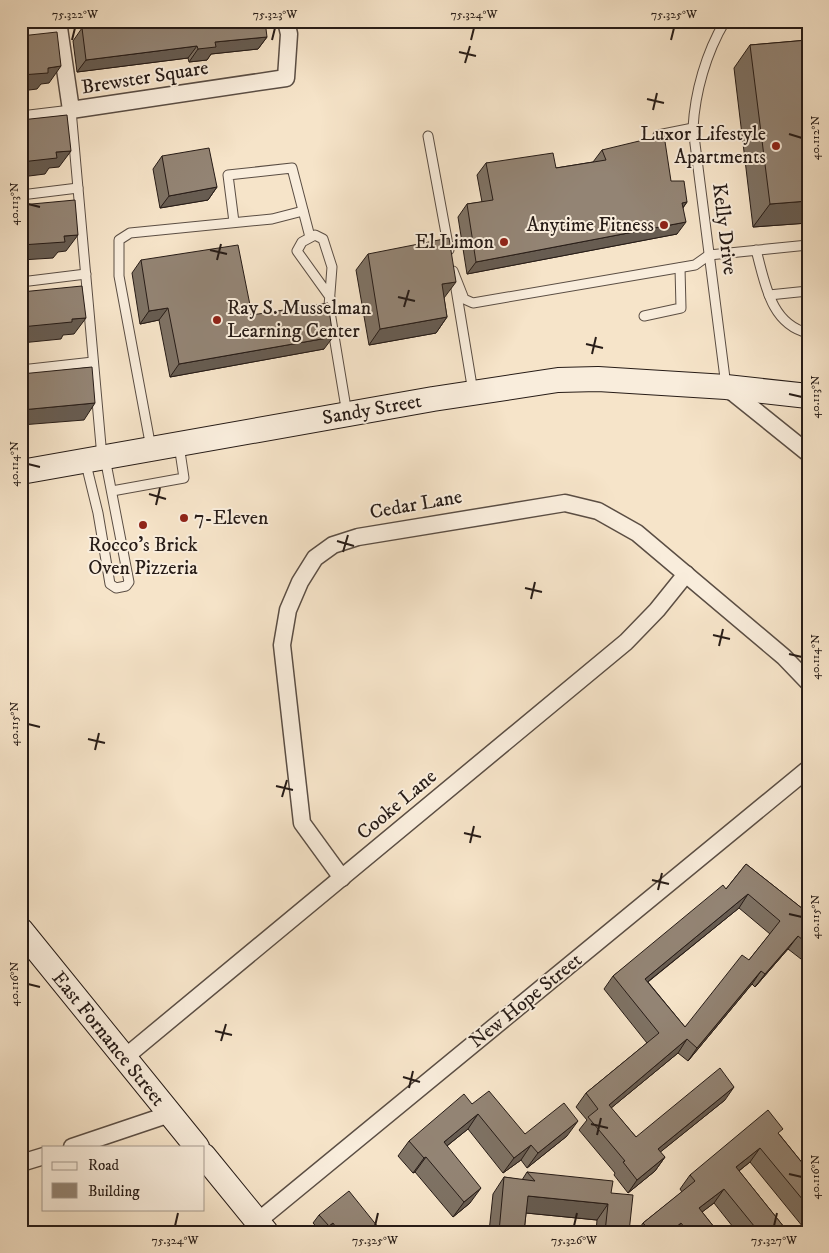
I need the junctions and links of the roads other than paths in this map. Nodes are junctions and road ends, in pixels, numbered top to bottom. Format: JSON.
{"nodes":[{"id":1,"x":286,"y":21,"type":"edge"},
{"id":2,"x":725,"y":21,"type":"edge"},
{"id":3,"x":59,"y":26,"type":"edge"},
{"id":4,"x":21,"y":33,"type":"edge"},
{"id":5,"x":71,"y":110,"type":"junction"},
{"id":6,"x":21,"y":116,"type":"edge"},
{"id":7,"x":693,"y":128,"type":"junction"},
{"id":8,"x":658,"y":135,"type":"edge"},
{"id":9,"x":428,"y":136,"type":"dead end"},
{"id":10,"x":78,"y":188,"type":"junction"},
{"id":11,"x":21,"y":195,"type":"edge"},
{"id":12,"x":303,"y":211,"type":"junction"},
{"id":13,"x":234,"y":222,"type":"junction"},
{"id":14,"x":310,"y":237,"type":"junction"},
{"id":15,"x":808,"y":245,"type":"edge"},
{"id":16,"x":756,"y":250,"type":"junction"},
{"id":17,"x":709,"y":255,"type":"junction"},
{"id":18,"x":680,"y":268,"type":"junction"},
{"id":19,"x":86,"y":274,"type":"junction"},
{"id":20,"x":454,"y":278,"type":"junction"},
{"id":21,"x":21,"y":282,"type":"edge"},
{"id":22,"x":808,"y":292,"type":"edge"},
{"id":23,"x":769,"y":295,"type":"junction"},
{"id":24,"x":330,"y":297,"type":"junction"},
{"id":25,"x":644,"y":316,"type":"dead end"},
{"id":26,"x":808,"y":333,"type":"edge"},
{"id":27,"x":93,"y":362,"type":"junction"},
{"id":28,"x":21,"y":370,"type":"edge"},
{"id":29,"x":726,"y":387,"type":"junction"},
{"id":30,"x":473,"y":392,"type":"junction"},
{"id":31,"x":808,"y":396,"type":"edge"},
{"id":32,"x":347,"y":414,"type":"junction"},
{"id":33,"x":179,"y":444,"type":"junction"},
{"id":34,"x":151,"y":449,"type":"junction"},
{"id":35,"x":808,"y":453,"type":"edge"},
{"id":36,"x":97,"y":458,"type":"junction"},
{"id":37,"x":21,"y":472,"type":"edge"},
{"id":38,"x":112,"y":491,"type":"junction"},
{"id":39,"x":686,"y":574,"type":"junction"},
{"id":40,"x":808,"y":682,"type":"edge"},
{"id":41,"x":808,"y":769,"type":"edge"},
{"id":42,"x":342,"y":878,"type":"junction"},
{"id":43,"x":21,"y":930,"type":"edge"},
{"id":44,"x":124,"y":1058,"type":"junction"},
{"id":45,"x":170,"y":1114,"type":"junction"},
{"id":46,"x":75,"y":1146,"type":"edge"},
{"id":47,"x":195,"y":1146,"type":"edge"},
{"id":48,"x":42,"y":1157,"type":"edge"},
{"id":49,"x":205,"y":1157,"type":"edge"},
{"id":50,"x":21,"y":1163,"type":"edge"},
{"id":51,"x":256,"y":1228,"type":"edge"}],
"edges":[{"from":1,"to":5,"type":"street","name":"Brewster Square"},
{"from":2,"to":7,"type":"lane","name":"Kelly Drive"},
{"from":3,"to":4,"type":"street"},
{"from":3,"to":5,"type":"street","name":"Brewster Square"},
{"from":5,"to":6,"type":"lane"},
{"from":5,"to":10,"type":"lane"},
{"from":7,"to":8,"type":"lane"},
{"from":7,"to":17,"type":"lane","name":"Kelly Drive"},
{"from":9,"to":20,"type":"lane"},
{"from":10,"to":11,"type":"lane"},
{"from":10,"to":19,"type":"lane"},
{"from":12,"to":13,"type":"lane"},
{"from":12,"to":13,"type":"lane"},
{"from":12,"to":14,"type":"lane"},
{"from":13,"to":34,"type":"lane"},
{"from":14,"to":24,"type":"lane"},
{"from":14,"to":24,"type":"lane"},
{"from":15,"to":16,"type":"lane"},
{"from":16,"to":17,"type":"lane"},
{"from":16,"to":23,"type":"lane"},
{"from":17,"to":18,"type":"lane"},
{"from":17,"to":29,"type":"lane","name":"Kelly Drive"},
{"from":18,"to":20,"type":"lane"},
{"from":18,"to":25,"type":"lane"},
{"from":19,"to":21,"type":"lane"},
{"from":19,"to":27,"type":"lane"},
{"from":20,"to":30,"type":"lane"},
{"from":22,"to":23,"type":"lane"},
{"from":23,"to":26,"type":"lane"},
{"from":24,"to":32,"type":"lane"},
{"from":27,"to":28,"type":"lane"},
{"from":27,"to":36,"type":"lane"},
{"from":29,"to":30,"type":"main road","name":"Sandy Street"},
{"from":29,"to":31,"type":"main road","name":"Sandy Street"},
{"from":29,"to":35,"type":"street"},
{"from":30,"to":32,"type":"main road","name":"Sandy Street"},
{"from":32,"to":33,"type":"main road","name":"Sandy Street"},
{"from":33,"to":34,"type":"main road","name":"Sandy Street"},
{"from":33,"to":38,"type":"lane"},
{"from":34,"to":36,"type":"main road","name":"Sandy Street"},
{"from":36,"to":37,"type":"main road","name":"Sandy Street"},
{"from":36,"to":38,"type":"lane"},
{"from":36,"to":38,"type":"lane"},
{"from":39,"to":40,"type":"street","name":"Cedar Lane"},
{"from":39,"to":42,"type":"street","name":"Cooke Lane"},
{"from":39,"to":42,"type":"street","name":"Cedar Lane"},
{"from":41,"to":51,"type":"street","name":"New Hope Street"},
{"from":42,"to":44,"type":"street","name":"Cooke Lane"},
{"from":43,"to":44,"type":"main road","name":"East Fornance Street"},
{"from":44,"to":45,"type":"main road","name":"East Fornance Street"},
{"from":45,"to":46,"type":"street"},
{"from":45,"to":47,"type":"main road","name":"East Fornance Street"},
{"from":48,"to":50,"type":"street"},
{"from":49,"to":51,"type":"main road"}]}
